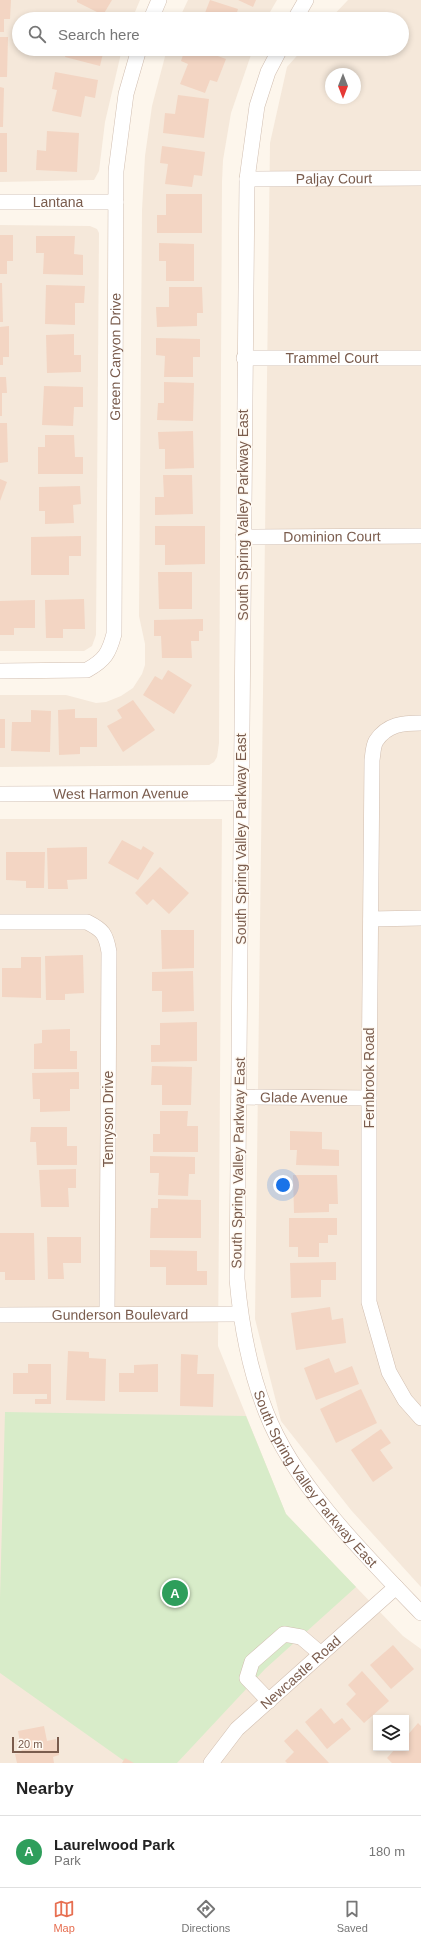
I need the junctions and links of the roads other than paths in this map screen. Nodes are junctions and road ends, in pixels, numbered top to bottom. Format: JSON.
{"nodes":[{"id":1,"x":159,"y":0,"type":"edge"},
{"id":2,"x":306,"y":0,"type":"edge"},
{"id":3,"x":154,"y":12,"type":"edge"},
{"id":4,"x":298,"y":12,"type":"edge"},
{"id":5,"x":136,"y":56,"type":"edge"},
{"id":6,"x":276,"y":56,"type":"edge"},
{"id":7,"x":421,"y":178,"type":"edge"},
{"id":8,"x":247,"y":179,"type":"junction"},
{"id":9,"x":0,"y":202,"type":"edge"},
{"id":10,"x":116,"y":202,"type":"junction"},
{"id":11,"x":244,"y":358,"type":"junction"},
{"id":12,"x":421,"y":358,"type":"edge"},
{"id":13,"x":421,"y":536,"type":"edge"},
{"id":14,"x":243,"y":537,"type":"junction"},
{"id":15,"x":0,"y":671,"type":"edge"},
{"id":16,"x":421,"y":723,"type":"edge"},
{"id":17,"x":241,"y":793,"type":"junction"},
{"id":18,"x":0,"y":794,"type":"edge"},
{"id":19,"x":421,"y":918,"type":"edge"},
{"id":20,"x":371,"y":919,"type":"junction"},
{"id":21,"x":0,"y":922,"type":"edge"},
{"id":22,"x":239,"y":1097,"type":"junction"},
{"id":23,"x":369,"y":1098,"type":"junction"},
{"id":24,"x":108,"y":1314,"type":"junction"},
{"id":25,"x":240,"y":1314,"type":"junction"},
{"id":26,"x":0,"y":1315,"type":"edge"},
{"id":27,"x":421,"y":1418,"type":"edge"},
{"id":28,"x":396,"y":1587,"type":"junction"},
{"id":29,"x":421,"y":1613,"type":"edge"},
{"id":30,"x":321,"y":1654,"type":"junction"},
{"id":31,"x":269,"y":1701,"type":"junction"},
{"id":32,"x":211,"y":1763,"type":"edge"}],
"edges":[{"from":1,"to":3,"type":"street"},
{"from":2,"to":4,"type":"street"},
{"from":5,"to":10,"type":"street","name":"Green Canyon Drive"},
{"from":6,"to":8,"type":"street","name":"South Spring Valley Parkway East"},
{"from":7,"to":8,"type":"street","name":"Paljay Court"},
{"from":8,"to":11,"type":"street","name":"South Spring Valley Parkway East"},
{"from":9,"to":10,"type":"street","name":"Lantana"},
{"from":10,"to":15,"type":"street","name":"Green Canyon Drive"},
{"from":11,"to":12,"type":"street","name":"Trammel Court"},
{"from":11,"to":14,"type":"street","name":"South Spring Valley Parkway East"},
{"from":13,"to":14,"type":"street","name":"Dominion Court"},
{"from":14,"to":17,"type":"street","name":"South Spring Valley Parkway East"},
{"from":16,"to":20,"type":"street","name":"Fernbrook Road"},
{"from":17,"to":18,"type":"street","name":"West Harmon Avenue"},
{"from":17,"to":22,"type":"street","name":"South Spring Valley Parkway East"},
{"from":19,"to":20,"type":"street"},
{"from":20,"to":23,"type":"street","name":"Fernbrook Road"},
{"from":21,"to":24,"type":"street","name":"Tennyson Drive"},
{"from":22,"to":23,"type":"street","name":"Glade Avenue"},
{"from":22,"to":25,"type":"street","name":"South Spring Valley Parkway East"},
{"from":23,"to":27,"type":"street","name":"Fernbrook Road"},
{"from":24,"to":25,"type":"street","name":"Gunderson Boulevard"},
{"from":24,"to":26,"type":"street","name":"Gunderson Boulevard"},
{"from":25,"to":28,"type":"street","name":"South Spring Valley Parkway East"},
{"from":28,"to":29,"type":"street","name":"South Spring Valley Parkway East"},
{"from":28,"to":30,"type":"street","name":"Newcastle Road"},
{"from":30,"to":31,"type":"street","name":"Newcastle Road"},
{"from":30,"to":31,"type":"street"},
{"from":31,"to":32,"type":"street","name":"Newcastle Road"}]}
